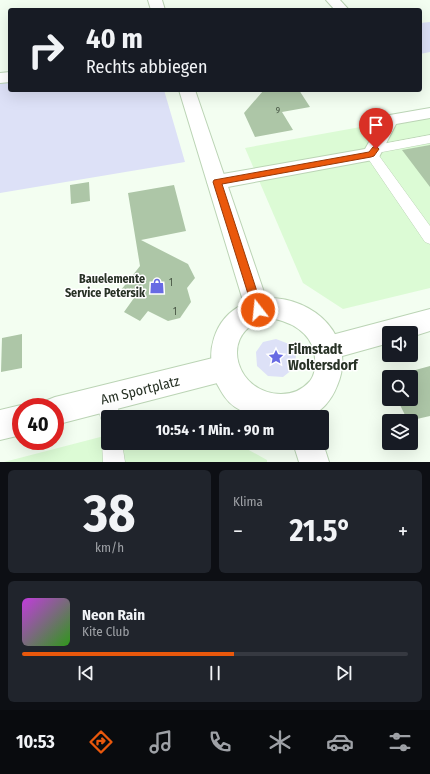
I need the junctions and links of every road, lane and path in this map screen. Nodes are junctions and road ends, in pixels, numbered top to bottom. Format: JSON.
{"nodes":[{"id":1,"x":333,"y":0,"type":"edge"},
{"id":2,"x":340,"y":8,"type":"edge"},
{"id":3,"x":188,"y":92,"type":"edge"},
{"id":4,"x":430,"y":113,"type":"edge"},
{"id":5,"x":430,"y":139,"type":"edge"},
{"id":6,"x":373,"y":152,"type":"junction"},
{"id":7,"x":217,"y":182,"type":"junction"},
{"id":8,"x":430,"y":238,"type":"edge"},
{"id":9,"x":258,"y":310,"type":"junction"},
{"id":10,"x":430,"y":320,"type":"edge"},
{"id":11,"x":328,"y":348,"type":"junction"},
{"id":12,"x":225,"y":368,"type":"junction"},
{"id":13,"x":108,"y":407,"type":"edge"},
{"id":14,"x":64,"y":410,"type":"edge"},
{"id":15,"x":286,"y":410,"type":"edge"},
{"id":16,"x":300,"y":410,"type":"edge"},
{"id":17,"x":12,"y":422,"type":"edge"},
{"id":18,"x":0,"y":425,"type":"edge"},
{"id":19,"x":113,"y":450,"type":"edge"},
{"id":20,"x":310,"y":450,"type":"edge"},
{"id":21,"x":114,"y":462,"type":"edge"},
{"id":22,"x":314,"y":462,"type":"edge"}],
"edges":[{"from":1,"to":2,"type":"street"},
{"from":3,"to":7,"type":"street"},
{"from":4,"to":6,"type":"street"},
{"from":5,"to":6,"type":"lane"},
{"from":6,"to":7,"type":"street"},
{"from":6,"to":8,"type":"lane"},
{"from":7,"to":9,"type":"street"},
{"from":9,"to":11,"type":"street"},
{"from":9,"to":12,"type":"street"},
{"from":10,"to":11,"type":"street"},
{"from":11,"to":16,"type":"street"},
{"from":12,"to":13,"type":"street","name":"Am Sportplatz"},
{"from":12,"to":15,"type":"street"},
{"from":13,"to":14,"type":"street","name":"Am Sportplatz"},
{"from":17,"to":18,"type":"street"},
{"from":19,"to":21,"type":"lane"},
{"from":20,"to":22,"type":"street"}]}
